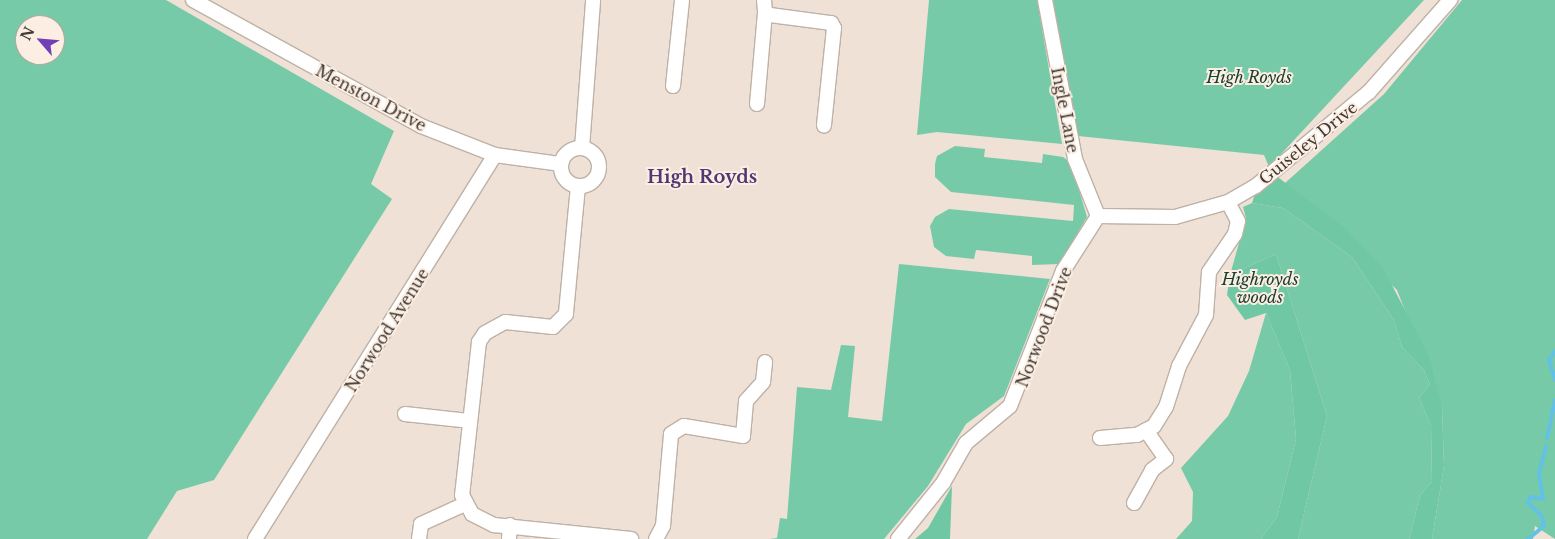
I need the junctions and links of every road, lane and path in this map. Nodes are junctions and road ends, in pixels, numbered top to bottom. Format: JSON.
{"nodes":[{"id":1,"x":193,"y":0,"type":"edge"},
{"id":2,"x":593,"y":0,"type":"edge"},
{"id":3,"x":682,"y":0,"type":"edge"},
{"id":4,"x":1045,"y":0,"type":"edge"},
{"id":5,"x":1450,"y":0,"type":"edge"},
{"id":6,"x":764,"y":6,"type":"edge"},
{"id":7,"x":673,"y":86,"type":"dead end"},
{"id":8,"x":757,"y":104,"type":"dead end"},
{"id":9,"x":824,"y":125,"type":"dead end"},
{"id":10,"x":582,"y":148,"type":"junction"},
{"id":11,"x":495,"y":155,"type":"junction"},
{"id":12,"x":561,"y":164,"type":"junction"},
{"id":13,"x":578,"y":186,"type":"junction"},
{"id":14,"x":1228,"y":202,"type":"junction"},
{"id":15,"x":1098,"y":216,"type":"junction"},
{"id":16,"x":765,"y":362,"type":"dead end"},
{"id":17,"x":405,"y":414,"type":"dead end"},
{"id":18,"x":469,"y":421,"type":"junction"},
{"id":19,"x":1146,"y":430,"type":"junction"},
{"id":20,"x":1100,"y":438,"type":"dead end"},
{"id":21,"x":1134,"y":503,"type":"dead end"},
{"id":22,"x":465,"y":504,"type":"junction"},
{"id":23,"x":510,"y":532,"type":"edge"},
{"id":24,"x":583,"y":536,"type":"edge"},
{"id":25,"x":255,"y":539,"type":"edge"},
{"id":26,"x":419,"y":539,"type":"edge"},
{"id":27,"x":631,"y":539,"type":"edge"},
{"id":28,"x":656,"y":539,"type":"edge"},
{"id":29,"x":898,"y":539,"type":"edge"}],
"edges":[{"from":1,"to":11,"type":"street","name":"Menston Drive"},
{"from":2,"to":10,"type":"street"},
{"from":3,"to":7,"type":"street"},
{"from":4,"to":15,"type":"street","name":"Ingle Lane"},
{"from":5,"to":14,"type":"street","name":"Guiseley Drive"},
{"from":6,"to":8,"type":"street"},
{"from":6,"to":9,"type":"street"},
{"from":10,"to":12,"type":"street"},
{"from":10,"to":13,"type":"street"},
{"from":11,"to":12,"type":"street","name":"Menston Drive"},
{"from":11,"to":25,"type":"street","name":"Norwood Avenue"},
{"from":12,"to":13,"type":"street"},
{"from":13,"to":18,"type":"street"},
{"from":14,"to":15,"type":"street","name":"Guiseley Drive"},
{"from":14,"to":19,"type":"street"},
{"from":15,"to":29,"type":"street","name":"Norwood Drive"},
{"from":16,"to":28,"type":"street"},
{"from":17,"to":18,"type":"street"},
{"from":18,"to":22,"type":"street"},
{"from":19,"to":20,"type":"street"},
{"from":19,"to":21,"type":"street"},
{"from":22,"to":23,"type":"street"},
{"from":22,"to":26,"type":"street"},
{"from":23,"to":24,"type":"street"},
{"from":24,"to":27,"type":"street"}]}
